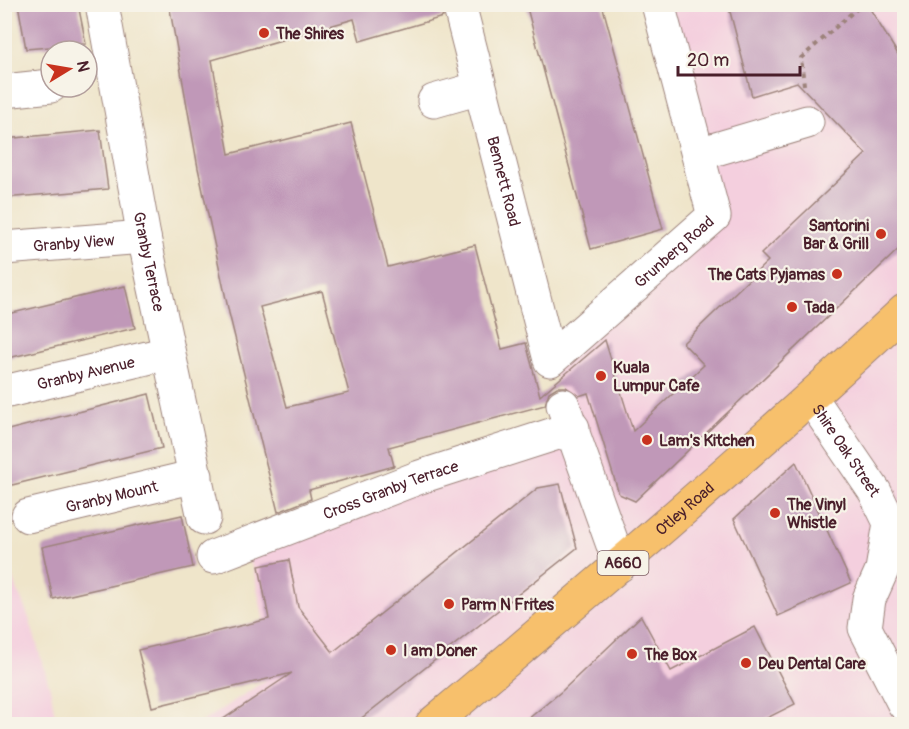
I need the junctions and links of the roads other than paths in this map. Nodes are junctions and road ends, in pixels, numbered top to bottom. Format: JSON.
{"nodes":[{"id":1,"x":102,"y":4,"type":"edge"},
{"id":2,"x":459,"y":4,"type":"edge"},
{"id":3,"x":658,"y":4,"type":"edge"},
{"id":4,"x":100,"y":80,"type":"edge"},
{"id":5,"x":6,"y":82,"type":"edge"},
{"id":6,"x":39,"y":85,"type":"edge"},
{"id":7,"x":480,"y":88,"type":"junction"},
{"id":8,"x":434,"y":102,"type":"dead end"},
{"id":9,"x":807,"y":122,"type":"road end"},
{"id":10,"x":699,"y":154,"type":"junction"},
{"id":11,"x":144,"y":237,"type":"junction"},
{"id":12,"x":4,"y":248,"type":"edge"},
{"id":13,"x":904,"y":311,"type":"edge"},
{"id":14,"x":168,"y":353,"type":"junction"},
{"id":15,"x":550,"y":360,"type":"joint"},
{"id":16,"x":4,"y":392,"type":"edge"},
{"id":17,"x":811,"y":398,"type":"junction"},
{"id":18,"x":195,"y":476,"type":"junction"},
{"id":19,"x":28,"y":516,"type":"dead end"},
{"id":20,"x":897,"y":521,"type":"edge"},
{"id":21,"x":211,"y":547,"type":"joint"},
{"id":22,"x":620,"y":565,"type":"junction"},
{"id":23,"x":904,"y":704,"type":"edge"},
{"id":24,"x":432,"y":724,"type":"edge"}],
"edges":[{"from":1,"to":4,"type":"street","name":"Granby Terrace"},
{"from":2,"to":7,"type":"street","name":"Bennett Road"},
{"from":3,"to":10,"type":"street","name":"Grunberg Road"},
{"from":4,"to":11,"type":"street","name":"Granby Terrace"},
{"from":5,"to":6,"type":"street"},
{"from":7,"to":8,"type":"street"},
{"from":7,"to":15,"type":"street","name":"Bennett Road"},
{"from":9,"to":10,"type":"street"},
{"from":10,"to":15,"type":"street","name":"Grunberg Road"},
{"from":11,"to":12,"type":"street","name":"Granby View"},
{"from":11,"to":14,"type":"street","name":"Granby Terrace"},
{"from":13,"to":17,"type":"highway","name":"Otley Road","number":"A660"},
{"from":14,"to":16,"type":"street","name":"Granby Avenue"},
{"from":14,"to":18,"type":"street","name":"Granby Terrace"},
{"from":17,"to":20,"type":"street","name":"Shire Oak Street"},
{"from":17,"to":22,"type":"highway","name":"Otley Road","number":"A660"},
{"from":18,"to":19,"type":"street","name":"Granby Mount"},
{"from":18,"to":21,"type":"street","name":"Granby Terrace"},
{"from":20,"to":23,"type":"street","name":"Shire Oak Street"},
{"from":21,"to":22,"type":"street","name":"Cross Granby Terrace"},
{"from":22,"to":24,"type":"highway","name":"Otley Road","number":"A660"}]}
